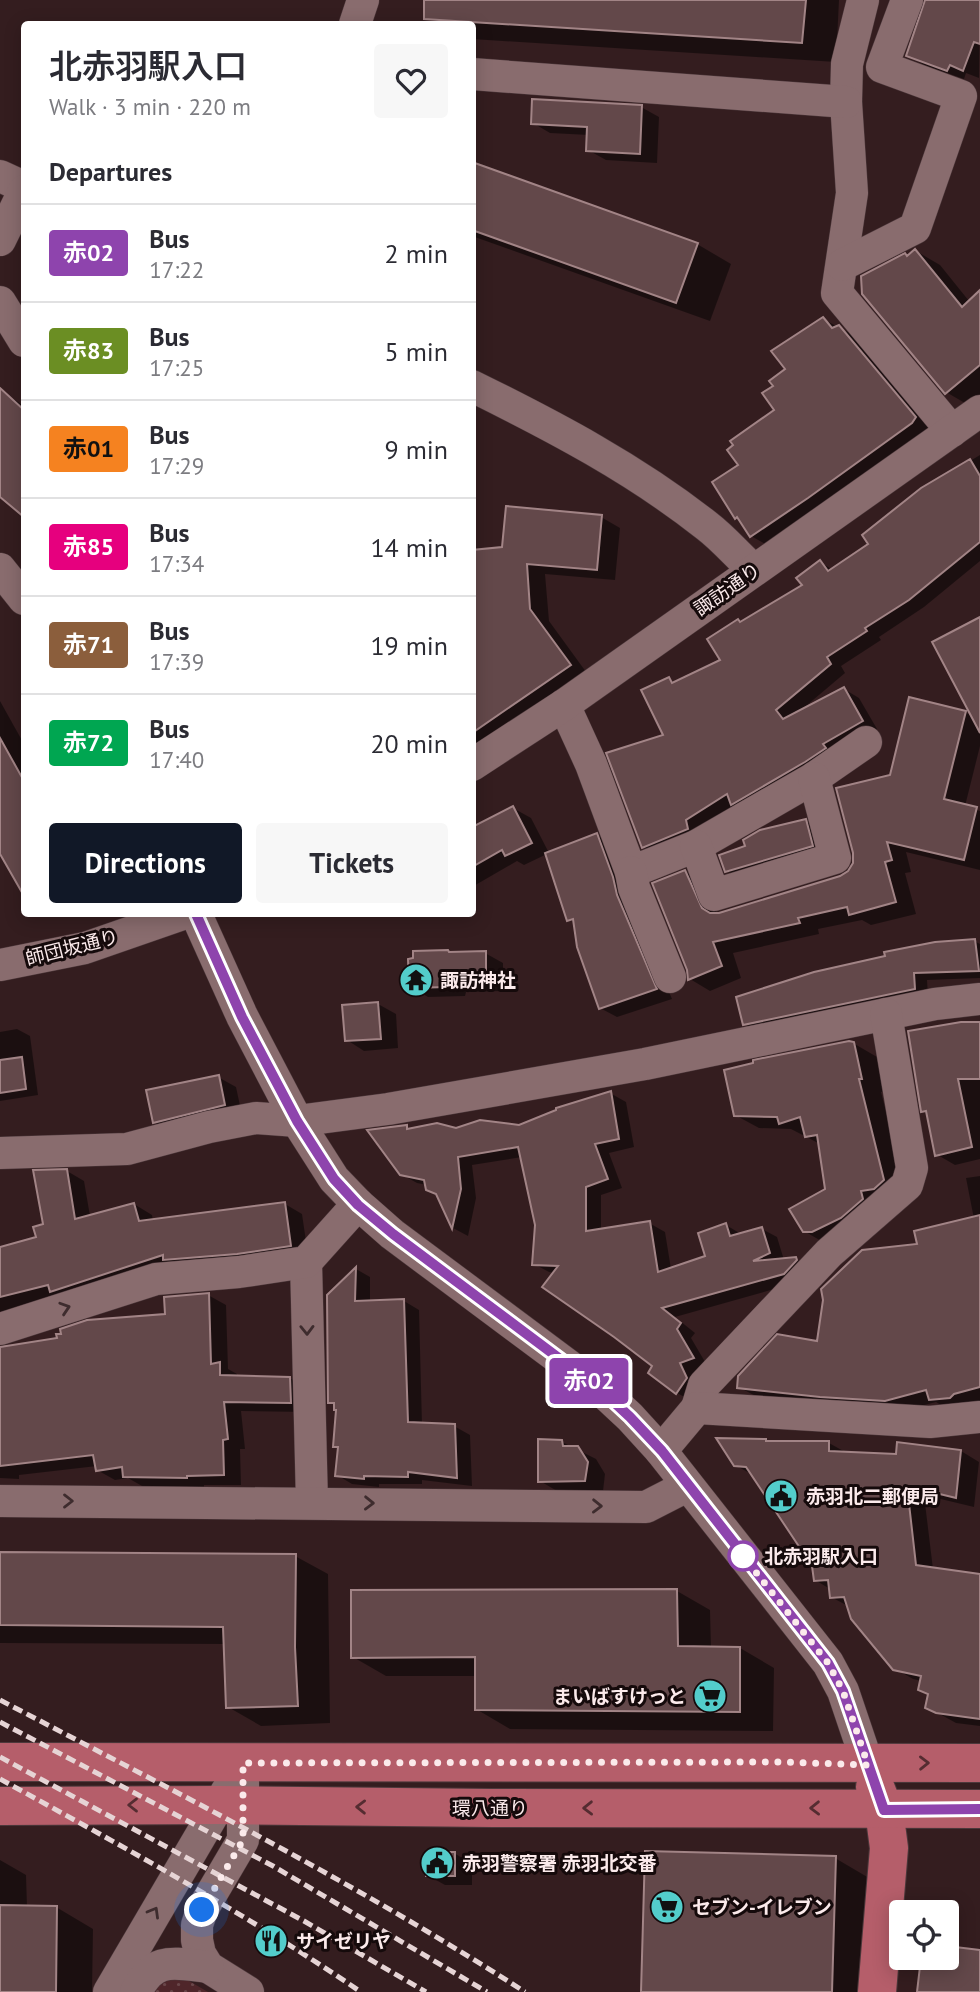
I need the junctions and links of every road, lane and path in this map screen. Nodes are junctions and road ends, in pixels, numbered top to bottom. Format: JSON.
{"nodes":[{"id":1,"x":363,"y":0,"type":"edge"},
{"id":2,"x":863,"y":0,"type":"edge"},
{"id":3,"x":907,"y":0,"type":"edge"},
{"id":4,"x":356,"y":21,"type":"edge"},
{"id":5,"x":476,"y":74,"type":"edge"},
{"id":6,"x":846,"y":102,"type":"junction"},
{"id":7,"x":0,"y":176,"type":"edge"},
{"id":8,"x":21,"y":187,"type":"edge"},
{"id":9,"x":21,"y":195,"type":"edge"},
{"id":10,"x":0,"y":240,"type":"edge"},
{"id":11,"x":842,"y":265,"type":"junction"},
{"id":12,"x":0,"y":302,"type":"edge"},
{"id":13,"x":21,"y":336,"type":"edge"},
{"id":14,"x":476,"y":388,"type":"edge"},
{"id":15,"x":980,"y":411,"type":"edge"},
{"id":16,"x":952,"y":431,"type":"junction"},
{"id":17,"x":0,"y":569,"type":"edge"},
{"id":18,"x":754,"y":570,"type":"junction"},
{"id":19,"x":21,"y":595,"type":"edge"},
{"id":20,"x":564,"y":705,"type":"junction"},
{"id":21,"x":866,"y":742,"type":"dead end"},
{"id":22,"x":476,"y":762,"type":"edge"},
{"id":23,"x":814,"y":778,"type":"junction"},
{"id":24,"x":696,"y":846,"type":"junction"},
{"id":25,"x":631,"y":872,"type":"junction"},
{"id":26,"x":174,"y":917,"type":"edge"},
{"id":27,"x":198,"y":917,"type":"edge"},
{"id":28,"x":0,"y":965,"type":"edge"},
{"id":29,"x":670,"y":977,"type":"dead end"},
{"id":30,"x":980,"y":999,"type":"edge"},
{"id":31,"x":886,"y":1014,"type":"junction"},
{"id":32,"x":297,"y":1121,"type":"junction"},
{"id":33,"x":0,"y":1153,"type":"edge"},
{"id":34,"x":358,"y":1205,"type":"junction"},
{"id":35,"x":306,"y":1262,"type":"junction"},
{"id":36,"x":0,"y":1329,"type":"edge"},
{"id":37,"x":697,"y":1408,"type":"junction"},
{"id":38,"x":980,"y":1417,"type":"edge"},
{"id":39,"x":662,"y":1451,"type":"junction"},
{"id":40,"x":688,"y":1486,"type":"junction"},
{"id":41,"x":0,"y":1501,"type":"edge"},
{"id":42,"x":312,"y":1503,"type":"junction"},
{"id":43,"x":0,"y":1762,"type":"edge"},
{"id":44,"x":243,"y":1763,"type":"junction"},
{"id":45,"x":980,"y":1763,"type":"edge"},
{"id":46,"x":868,"y":1765,"type":"junction"},
{"id":47,"x":231,"y":1805,"type":"junction"},
{"id":48,"x":0,"y":1806,"type":"edge"},
{"id":49,"x":884,"y":1810,"type":"junction"},
{"id":50,"x":980,"y":1810,"type":"edge"},
{"id":51,"x":203,"y":1957,"type":"junction"},
{"id":52,"x":125,"y":1962,"type":"junction"},
{"id":53,"x":109,"y":1992,"type":"edge"},
{"id":54,"x":136,"y":1992,"type":"edge"},
{"id":55,"x":248,"y":1992,"type":"edge"},
{"id":56,"x":877,"y":1992,"type":"edge"}],
"edges":[{"from":1,"to":4,"type":"street"},
{"from":2,"to":6,"type":"street"},
{"from":3,"to":11,"type":"street"},
{"from":5,"to":6,"type":"street"},
{"from":6,"to":11,"type":"street"},
{"from":7,"to":8,"type":"street"},
{"from":9,"to":10,"type":"street"},
{"from":11,"to":16,"type":"street"},
{"from":12,"to":13,"type":"street"},
{"from":14,"to":18,"type":"street"},
{"from":15,"to":16,"type":"street","name":"諏訪通り"},
{"from":16,"to":18,"type":"street","name":"諏訪通り"},
{"from":17,"to":19,"type":"street"},
{"from":18,"to":20,"type":"street","name":"諏訪通り"},
{"from":20,"to":22,"type":"street","name":"諏訪通り"},
{"from":20,"to":25,"type":"street"},
{"from":21,"to":23,"type":"street"},
{"from":23,"to":24,"type":"street"},
{"from":23,"to":24,"type":"street"},
{"from":24,"to":25,"type":"street"},
{"from":25,"to":29,"type":"street"},
{"from":26,"to":28,"type":"street","name":"師団坂通り"},
{"from":27,"to":32,"type":"street"},
{"from":30,"to":31,"type":"street"},
{"from":31,"to":32,"type":"street"},
{"from":31,"to":37,"type":"street"},
{"from":32,"to":33,"type":"street"},
{"from":32,"to":34,"type":"street"},
{"from":34,"to":35,"type":"street"},
{"from":34,"to":39,"type":"street"},
{"from":36,"to":35,"type":"street","one_way":true},
{"from":35,"to":42,"type":"street","one_way":true},
{"from":37,"to":38,"type":"street"},
{"from":37,"to":39,"type":"street"},
{"from":39,"to":40,"type":"street"},
{"from":42,"to":40,"type":"street","one_way":true},
{"from":40,"to":46,"type":"street"},
{"from":41,"to":42,"type":"street","one_way":true},
{"from":43,"to":44,"type":"main road"},
{"from":44,"to":46,"type":"main road"},
{"from":44,"to":47,"type":"street"},
{"from":46,"to":45,"type":"main road","one_way":true},
{"from":46,"to":49,"type":"main road"},
{"from":47,"to":48,"type":"main road","name":"環八通り","one_way":true},
{"from":49,"to":47,"type":"main road","name":"環八通り","one_way":true},
{"from":47,"to":51,"type":"street"},
{"from":52,"to":47,"type":"street","one_way":true},
{"from":49,"to":50,"type":"main road","name":"環八通り"},
{"from":49,"to":56,"type":"main road"},
{"from":51,"to":52,"type":"street"},
{"from":51,"to":54,"type":"street"},
{"from":51,"to":55,"type":"street"},
{"from":52,"to":53,"type":"street"}]}
